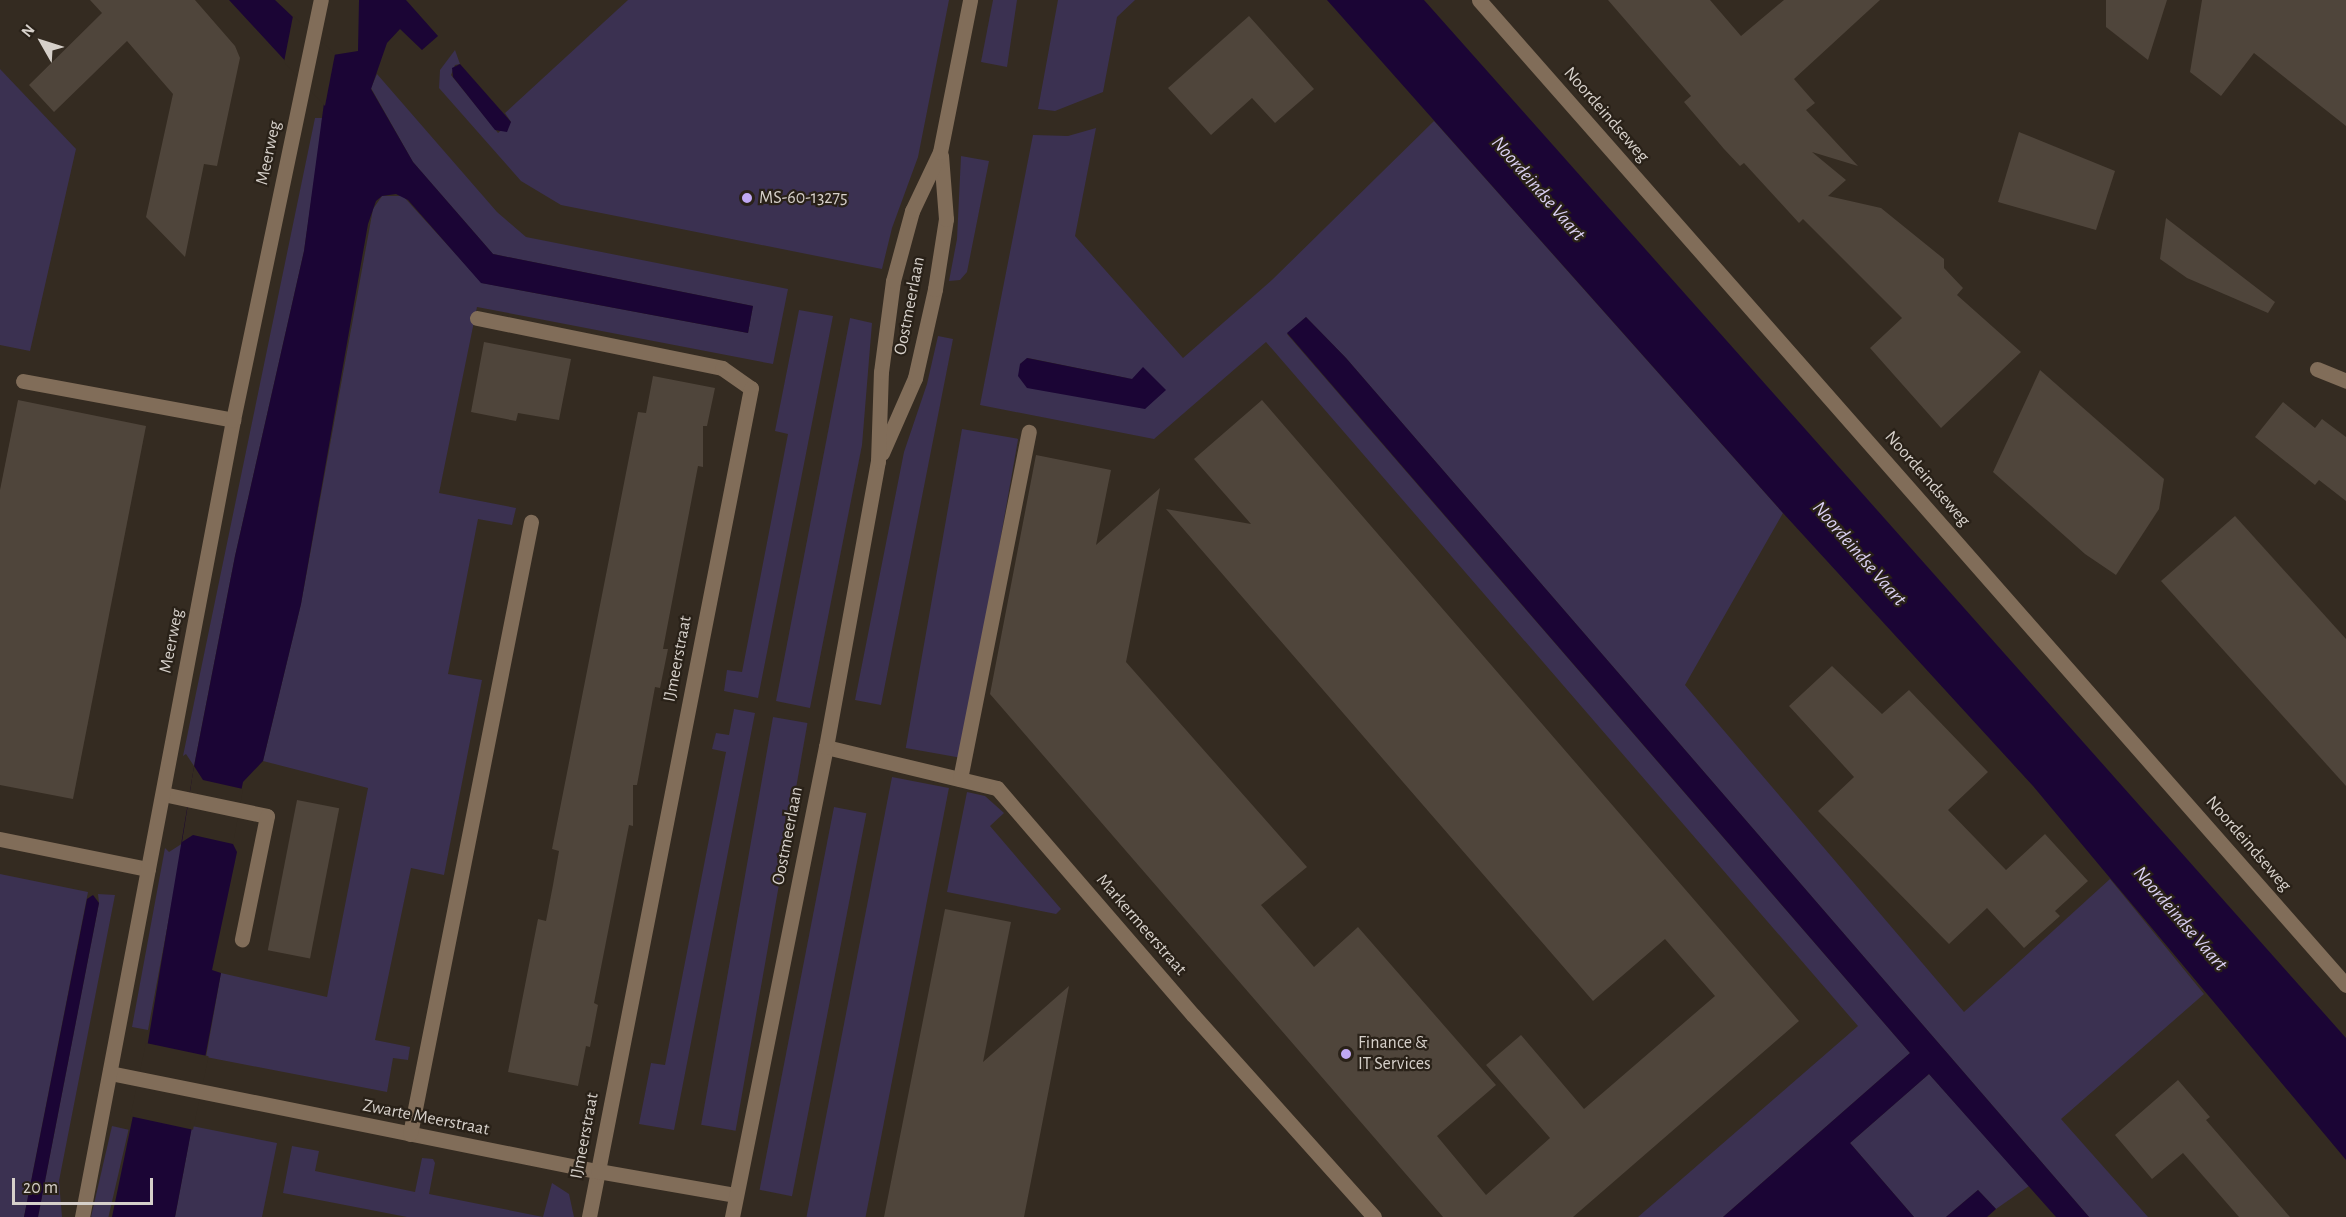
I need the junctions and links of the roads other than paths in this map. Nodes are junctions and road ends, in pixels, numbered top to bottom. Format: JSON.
{"nodes":[{"id":1,"x":321,"y":0,"type":"edge"},
{"id":2,"x":970,"y":0,"type":"edge"},
{"id":3,"x":1479,"y":0,"type":"edge"},
{"id":4,"x":940,"y":152,"type":"junction"},
{"id":5,"x":477,"y":318,"type":"dead end"},
{"id":6,"x":2317,"y":369,"type":"dead end"},
{"id":7,"x":23,"y":381,"type":"dead end"},
{"id":8,"x":2346,"y":381,"type":"edge"},
{"id":9,"x":233,"y":420,"type":"junction"},
{"id":10,"x":1029,"y":432,"type":"dead end"},
{"id":11,"x":878,"y":461,"type":"junction"},
{"id":12,"x":531,"y":522,"type":"dead end"},
{"id":13,"x":826,"y":747,"type":"junction"},
{"id":14,"x":960,"y":779,"type":"junction"},
{"id":15,"x":163,"y":794,"type":"junction"},
{"id":16,"x":0,"y":839,"type":"edge"},
{"id":17,"x":148,"y":869,"type":"junction"},
{"id":18,"x":242,"y":939,"type":"dead end"},
{"id":19,"x":2346,"y":985,"type":"edge"},
{"id":20,"x":110,"y":1073,"type":"junction"},
{"id":21,"x":410,"y":1134,"type":"junction"},
{"id":22,"x":598,"y":1172,"type":"junction"},
{"id":23,"x":736,"y":1195,"type":"junction"},
{"id":24,"x":82,"y":1217,"type":"edge"},
{"id":25,"x":589,"y":1217,"type":"edge"},
{"id":26,"x":732,"y":1217,"type":"edge"},
{"id":27,"x":1374,"y":1217,"type":"edge"}],
"edges":[{"from":1,"to":9,"type":"street","name":"Meerweg"},
{"from":2,"to":4,"type":"street","name":"Oostmeerlaan"},
{"from":3,"to":19,"type":"street","name":"Noordeindseweg"},
{"from":4,"to":11,"type":"street","name":"Oostmeerlaan"},
{"from":4,"to":11,"type":"street","name":"Oostmeerlaan"},
{"from":5,"to":22,"type":"street","name":"IJmeerstraat"},
{"from":6,"to":8,"type":"street"},
{"from":7,"to":9,"type":"street"},
{"from":9,"to":15,"type":"street","name":"Meerweg"},
{"from":10,"to":14,"type":"street"},
{"from":11,"to":13,"type":"street","name":"Oostmeerlaan"},
{"from":12,"to":21,"type":"street"},
{"from":13,"to":14,"type":"street","name":"Markermeerstraat"},
{"from":13,"to":23,"type":"street","name":"Oostmeerlaan"},
{"from":14,"to":27,"type":"street","name":"Markermeerstraat"},
{"from":15,"to":17,"type":"street","name":"Meerweg"},
{"from":15,"to":18,"type":"street"},
{"from":16,"to":17,"type":"street"},
{"from":17,"to":20,"type":"street","name":"Meerweg"},
{"from":20,"to":21,"type":"street","name":"Zwarte Meerstraat"},
{"from":20,"to":24,"type":"street","name":"Meerweg"},
{"from":21,"to":22,"type":"street","name":"Zwarte Meerstraat"},
{"from":22,"to":23,"type":"street","name":"Zwarte Meerstraat"},
{"from":22,"to":25,"type":"street","name":"IJmeerstraat"},
{"from":23,"to":26,"type":"street","name":"Oostmeerlaan"}]}
